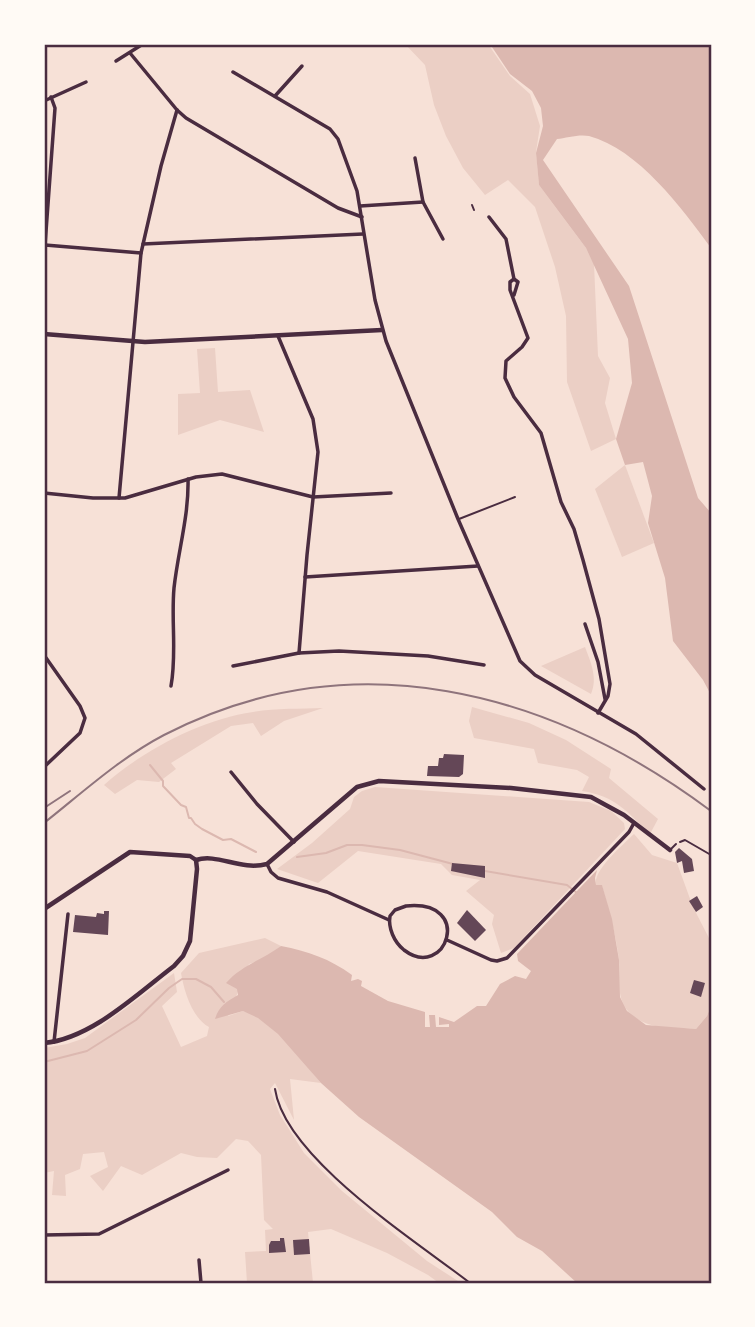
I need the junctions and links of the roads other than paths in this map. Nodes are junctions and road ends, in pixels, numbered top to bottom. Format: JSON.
{"nodes":[{"id":1,"x":143,"y":44,"type":"edge"},
{"id":2,"x":130,"y":53,"type":"junction"},
{"id":3,"x":116,"y":61,"type":"dead end"},
{"id":4,"x":302,"y":66,"type":"dead end"},
{"id":5,"x":233,"y":72,"type":"dead end"},
{"id":6,"x":86,"y":82,"type":"dead end"},
{"id":7,"x":275,"y":96,"type":"junction"},
{"id":8,"x":51,"y":97,"type":"junction"},
{"id":9,"x":44,"y":101,"type":"edge"},
{"id":10,"x":177,"y":110,"type":"junction"},
{"id":11,"x":415,"y":158,"type":"dead end"},
{"id":12,"x":423,"y":202,"type":"junction"},
{"id":13,"x":360,"y":206,"type":"junction"},
{"id":14,"x":362,"y":217,"type":"junction"},
{"id":15,"x":489,"y":217,"type":"dead end"},
{"id":16,"x":363,"y":234,"type":"junction"},
{"id":17,"x":443,"y":239,"type":"dead end"},
{"id":18,"x":143,"y":244,"type":"junction"},
{"id":19,"x":44,"y":245,"type":"edge"},
{"id":20,"x":141,"y":253,"type":"junction"},
{"id":21,"x":514,"y":279,"type":"junction"},
{"id":22,"x":514,"y":295,"type":"junction"},
{"id":23,"x":382,"y":330,"type":"junction"},
{"id":24,"x":44,"y":334,"type":"edge"},
{"id":25,"x":278,"y":335,"type":"junction"},
{"id":26,"x":133,"y":342,"type":"junction"},
{"id":27,"x":188,"y":479,"type":"junction"},
{"id":28,"x":44,"y":493,"type":"edge"},
{"id":29,"x":391,"y":493,"type":"dead end"},
{"id":30,"x":313,"y":497,"type":"junction"},
{"id":31,"x":515,"y":497,"type":"dead end"},
{"id":32,"x":119,"y":498,"type":"junction"},
{"id":33,"x":458,"y":519,"type":"junction"},
{"id":34,"x":478,"y":566,"type":"junction"},
{"id":35,"x":305,"y":577,"type":"junction"},
{"id":36,"x":585,"y":624,"type":"dead end"},
{"id":37,"x":299,"y":653,"type":"junction"},
{"id":38,"x":44,"y":654,"type":"edge"},
{"id":39,"x":484,"y":665,"type":"dead end"},
{"id":40,"x":233,"y":666,"type":"dead end"},
{"id":41,"x":171,"y":686,"type":"dead end"},
{"id":42,"x":606,"y":701,"type":"junction"},
{"id":43,"x":598,"y":713,"type":"junction"},
{"id":44,"x":44,"y":767,"type":"edge"},
{"id":45,"x":231,"y":772,"type":"dead end"},
{"id":46,"x":704,"y":789,"type":"dead end"},
{"id":47,"x":634,"y":823,"type":"junction"},
{"id":48,"x":294,"y":842,"type":"junction"},
{"id":49,"x":676,"y":844,"type":"road end"},
{"id":50,"x":670,"y":850,"type":"joint"},
{"id":51,"x":196,"y":860,"type":"junction"},
{"id":52,"x":267,"y":864,"type":"junction"},
{"id":53,"x":44,"y":908,"type":"edge"},
{"id":54,"x":68,"y":914,"type":"dead end"},
{"id":55,"x":389,"y":920,"type":"junction"},
{"id":56,"x":447,"y":940,"type":"junction"},
{"id":57,"x":54,"y":1042,"type":"junction"},
{"id":58,"x":44,"y":1043,"type":"edge"},
{"id":59,"x":275,"y":1089,"type":"dead end"},
{"id":60,"x":228,"y":1170,"type":"dead end"},
{"id":61,"x":44,"y":1235,"type":"edge"},
{"id":62,"x":199,"y":1260,"type":"dead end"},
{"id":63,"x":201,"y":1283,"type":"edge"},
{"id":64,"x":470,"y":1283,"type":"edge"}],
"edges":[{"from":1,"to":2,"type":"street"},
{"from":2,"to":3,"type":"street"},
{"from":2,"to":10,"type":"street"},
{"from":4,"to":7,"type":"street"},
{"from":5,"to":7,"type":"street"},
{"from":6,"to":8,"type":"street"},
{"from":7,"to":13,"type":"street"},
{"from":8,"to":9,"type":"street"},
{"from":8,"to":19,"type":"street"},
{"from":10,"to":14,"type":"street"},
{"from":10,"to":18,"type":"street"},
{"from":11,"to":12,"type":"street"},
{"from":12,"to":13,"type":"street"},
{"from":12,"to":17,"type":"street"},
{"from":13,"to":14,"type":"street"},
{"from":14,"to":16,"type":"street"},
{"from":15,"to":21,"type":"street"},
{"from":16,"to":18,"type":"street"},
{"from":16,"to":23,"type":"street"},
{"from":18,"to":20,"type":"street"},
{"from":19,"to":20,"type":"street"},
{"from":20,"to":26,"type":"street"},
{"from":21,"to":22,"type":"street"},
{"from":21,"to":22,"type":"street"},
{"from":22,"to":42,"type":"street"},
{"from":23,"to":25,"type":"street"},
{"from":23,"to":33,"type":"street"},
{"from":24,"to":26,"type":"street"},
{"from":25,"to":26,"type":"street"},
{"from":25,"to":30,"type":"street"},
{"from":26,"to":32,"type":"street"},
{"from":27,"to":30,"type":"street"},
{"from":27,"to":32,"type":"street"},
{"from":27,"to":41,"type":"street"},
{"from":28,"to":32,"type":"street"},
{"from":29,"to":30,"type":"street"},
{"from":30,"to":35,"type":"street"},
{"from":31,"to":33,"type":"lane"},
{"from":33,"to":34,"type":"street"},
{"from":34,"to":35,"type":"street"},
{"from":34,"to":43,"type":"street"},
{"from":35,"to":37,"type":"street"},
{"from":36,"to":42,"type":"street"},
{"from":37,"to":39,"type":"street"},
{"from":37,"to":40,"type":"street"},
{"from":38,"to":44,"type":"street"},
{"from":42,"to":43,"type":"street"},
{"from":43,"to":46,"type":"street"},
{"from":45,"to":48,"type":"street"},
{"from":47,"to":48,"type":"street"},
{"from":47,"to":50,"type":"street"},
{"from":47,"to":56,"type":"street"},
{"from":48,"to":52,"type":"street"},
{"from":49,"to":50,"type":"lane"},
{"from":51,"to":52,"type":"street"},
{"from":51,"to":53,"type":"street"},
{"from":51,"to":57,"type":"street"},
{"from":52,"to":55,"type":"street"},
{"from":54,"to":57,"type":"street"},
{"from":55,"to":56,"type":"street"},
{"from":55,"to":56,"type":"street"},
{"from":57,"to":58,"type":"street"},
{"from":59,"to":64,"type":"lane"},
{"from":60,"to":61,"type":"street"},
{"from":62,"to":63,"type":"street"}]}
